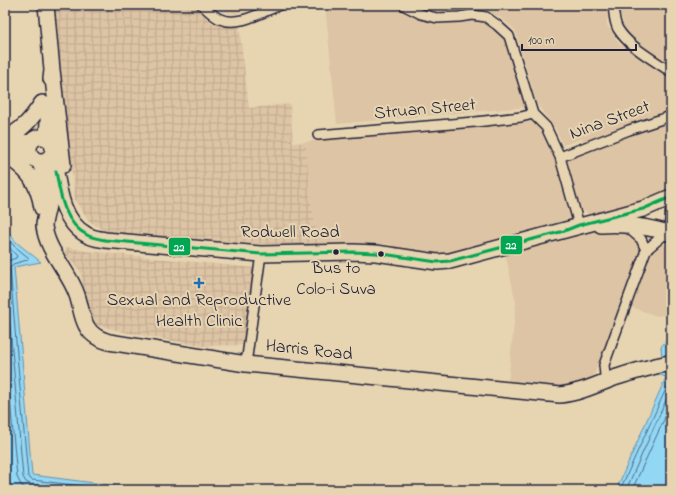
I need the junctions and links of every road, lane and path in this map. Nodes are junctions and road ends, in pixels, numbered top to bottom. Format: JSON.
{"nodes":[{"id":1,"x":46,"y":5,"type":"edge"},
{"id":2,"x":202,"y":5,"type":"edge"},
{"id":3,"x":280,"y":5,"type":"edge"},
{"id":4,"x":404,"y":5,"type":"edge"},
{"id":5,"x":614,"y":5,"type":"edge"},
{"id":6,"x":52,"y":70,"type":"junction"},
{"id":7,"x":671,"y":72,"type":"edge"},
{"id":8,"x":42,"y":103,"type":"junction"},
{"id":9,"x":533,"y":114,"type":"junction"},
{"id":10,"x":671,"y":116,"type":"edge"},
{"id":11,"x":318,"y":134,"type":"dead end"},
{"id":12,"x":5,"y":139,"type":"edge"},
{"id":13,"x":37,"y":139,"type":"junction"},
{"id":14,"x":5,"y":142,"type":"edge"},
{"id":15,"x":5,"y":149,"type":"edge"},
{"id":16,"x":53,"y":154,"type":"junction"},
{"id":17,"x":5,"y":155,"type":"edge"},
{"id":18,"x":560,"y":157,"type":"junction"},
{"id":19,"x":36,"y":160,"type":"junction"},
{"id":20,"x":671,"y":197,"type":"edge"},
{"id":21,"x":671,"y":205,"type":"edge"},
{"id":22,"x":67,"y":214,"type":"junction"},
{"id":23,"x":44,"y":225,"type":"junction"},
{"id":24,"x":579,"y":225,"type":"junction"},
{"id":25,"x":625,"y":225,"type":"junction"},
{"id":26,"x":668,"y":234,"type":"edge"},
{"id":27,"x":646,"y":250,"type":"junction"},
{"id":28,"x":261,"y":254,"type":"junction"},
{"id":29,"x":671,"y":363,"type":"edge"},
{"id":30,"x":246,"y":364,"type":"junction"},
{"id":31,"x":610,"y":376,"type":"junction"}],
"edges":[{"from":1,"to":6,"type":"highway"},
{"from":2,"to":3,"type":"street"},
{"from":4,"to":9,"type":"street"},
{"from":5,"to":7,"type":"street"},
{"from":6,"to":8,"type":"highway"},
{"from":6,"to":13,"type":"highway"},
{"from":6,"to":22,"type":"highway"},
{"from":8,"to":12,"type":"highway"},
{"from":8,"to":13,"type":"highway"},
{"from":9,"to":11,"type":"street","name":"Struan Street"},
{"from":9,"to":18,"type":"street"},
{"from":10,"to":18,"type":"street","name":"Nina Street"},
{"from":13,"to":14,"type":"main road"},
{"from":13,"to":16,"type":"highway"},
{"from":13,"to":19,"type":"highway"},
{"from":15,"to":19,"type":"main road"},
{"from":16,"to":19,"type":"highway"},
{"from":16,"to":22,"type":"highway","name":"Rodwell Road"},
{"from":17,"to":23,"type":"highway"},
{"from":18,"to":24,"type":"street"},
{"from":19,"to":23,"type":"highway","name":"Harris Road"},
{"from":20,"to":24,"type":"highway"},
{"from":21,"to":26,"type":"street"},
{"from":22,"to":28,"type":"highway","name":"Rodwell Road"},
{"from":23,"to":30,"type":"highway","name":"Harris Road"},
{"from":24,"to":25,"type":"highway"},
{"from":24,"to":28,"type":"highway","name":"Rodwell Road"},
{"from":25,"to":26,"type":"highway"},
{"from":25,"to":27,"type":"street"},
{"from":26,"to":27,"type":"street"},
{"from":27,"to":31,"type":"street"},
{"from":28,"to":30,"type":"street"},
{"from":29,"to":31,"type":"highway","name":"Harris Road"},
{"from":30,"to":31,"type":"highway","name":"Harris Road"}]}
